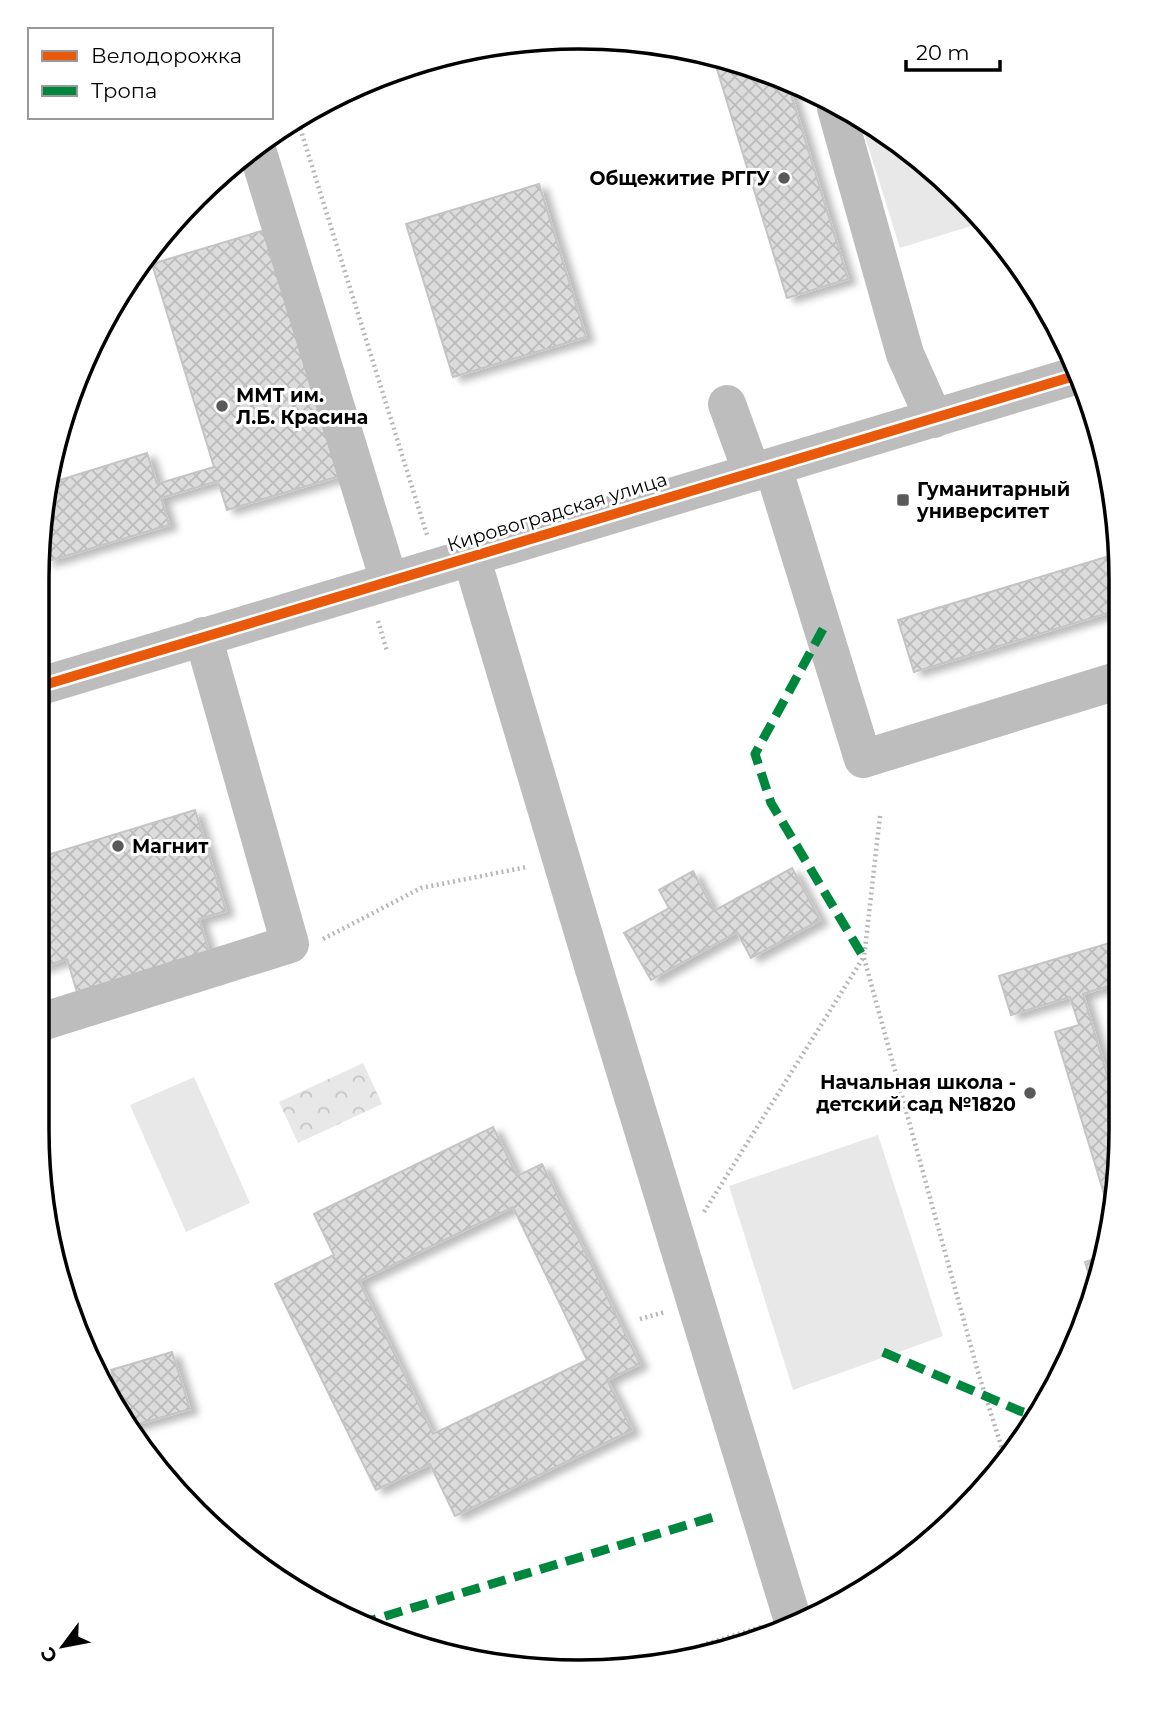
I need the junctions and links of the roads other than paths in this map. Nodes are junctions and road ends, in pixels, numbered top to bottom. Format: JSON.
{"nodes":[{"id":1,"x":839,"y":117,"type":"edge"},
{"id":2,"x":259,"y":157,"type":"edge"},
{"id":3,"x":1070,"y":378,"type":"edge"},
{"id":4,"x":727,"y":404,"type":"dead end"},
{"id":5,"x":934,"y":419,"type":"junction"},
{"id":6,"x":763,"y":470,"type":"junction"},
{"id":7,"x":471,"y":556,"type":"junction"},
{"id":8,"x":389,"y":581,"type":"junction"},
{"id":9,"x":203,"y":636,"type":"junction"},
{"id":10,"x":49,"y":683,"type":"edge"},
{"id":11,"x":1109,"y":683,"type":"edge"},
{"id":12,"x":49,"y":1020,"type":"edge"},
{"id":13,"x":791,"y":1616,"type":"edge"}],
"edges":[{"from":1,"to":5,"type":"street"},
{"from":2,"to":8,"type":"street"},
{"from":3,"to":5,"type":"street","name":"Кировоградская улица"},
{"from":4,"to":6,"type":"street"},
{"from":5,"to":6,"type":"street","name":"Кировоградская улица"},
{"from":6,"to":7,"type":"street","name":"Кировоградская улица"},
{"from":6,"to":11,"type":"street"},
{"from":7,"to":8,"type":"street","name":"Кировоградская улица"},
{"from":7,"to":13,"type":"street"},
{"from":8,"to":9,"type":"street","name":"Кировоградская улица"},
{"from":9,"to":10,"type":"street","name":"Кировоградская улица"},
{"from":9,"to":12,"type":"street"}]}
